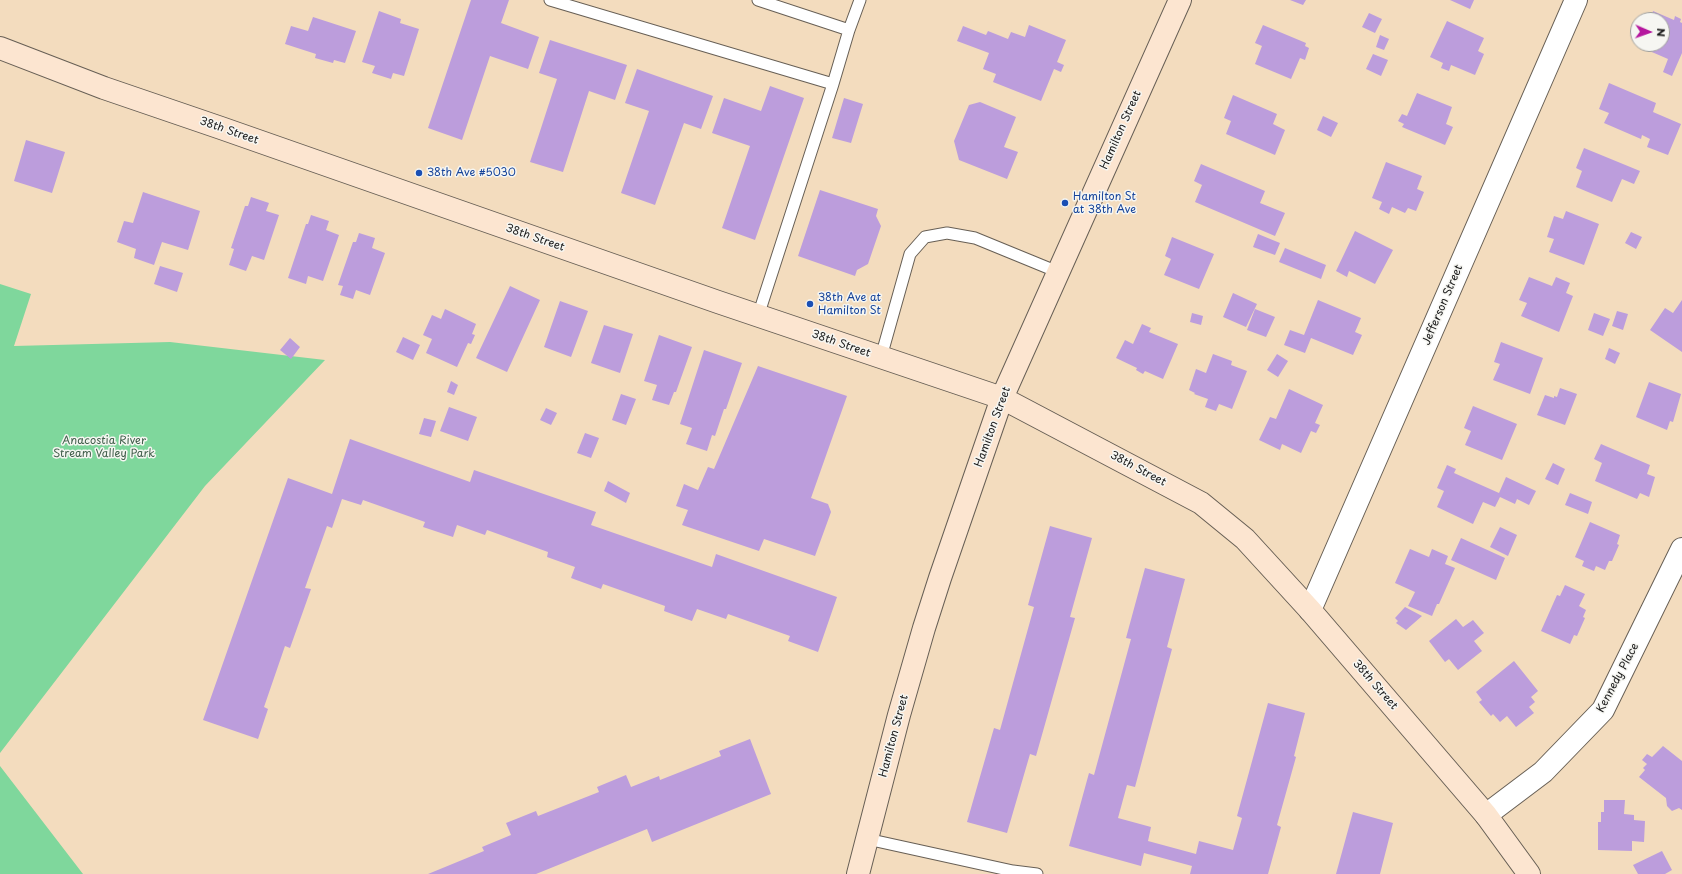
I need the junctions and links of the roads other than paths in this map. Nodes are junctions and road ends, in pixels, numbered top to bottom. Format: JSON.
{"nodes":[{"id":1,"x":550,"y":0,"type":"edge"},
{"id":2,"x":758,"y":0,"type":"edge"},
{"id":3,"x":860,"y":0,"type":"edge"},
{"id":4,"x":1180,"y":0,"type":"edge"},
{"id":5,"x":1576,"y":0,"type":"edge"},
{"id":6,"x":849,"y":30,"type":"junction"},
{"id":7,"x":0,"y":48,"type":"edge"},
{"id":8,"x":833,"y":84,"type":"junction"},
{"id":9,"x":1058,"y":272,"type":"junction"},
{"id":10,"x":758,"y":316,"type":"junction"},
{"id":11,"x":881,"y":357,"type":"junction"},
{"id":12,"x":1002,"y":398,"type":"junction"},
{"id":13,"x":1682,"y":549,"type":"edge"},
{"id":14,"x":1310,"y":610,"type":"junction"},
{"id":15,"x":1486,"y":814,"type":"junction"},
{"id":16,"x":867,"y":839,"type":"junction"},
{"id":17,"x":858,"y":874,"type":"edge"},
{"id":18,"x":1037,"y":874,"type":"edge"},
{"id":19,"x":1529,"y":874,"type":"edge"}],
"edges":[{"from":1,"to":8,"type":"lane"},
{"from":2,"to":6,"type":"lane"},
{"from":3,"to":6,"type":"lane"},
{"from":4,"to":9,"type":"main road","name":"Hamilton Street"},
{"from":5,"to":14,"type":"street","name":"Jefferson Street"},
{"from":6,"to":8,"type":"lane"},
{"from":7,"to":10,"type":"main road","name":"38th Street"},
{"from":8,"to":10,"type":"lane"},
{"from":9,"to":11,"type":"lane"},
{"from":9,"to":12,"type":"main road","name":"Hamilton Street"},
{"from":10,"to":11,"type":"main road","name":"38th Street"},
{"from":11,"to":12,"type":"main road","name":"38th Street"},
{"from":12,"to":14,"type":"main road","name":"38th Street"},
{"from":12,"to":16,"type":"main road","name":"Hamilton Street"},
{"from":13,"to":15,"type":"street","name":"Kennedy Place"},
{"from":14,"to":15,"type":"main road","name":"38th Street"},
{"from":15,"to":19,"type":"main road","name":"38th Street"},
{"from":16,"to":17,"type":"main road","name":"Hamilton Street"},
{"from":16,"to":18,"type":"lane"}]}
